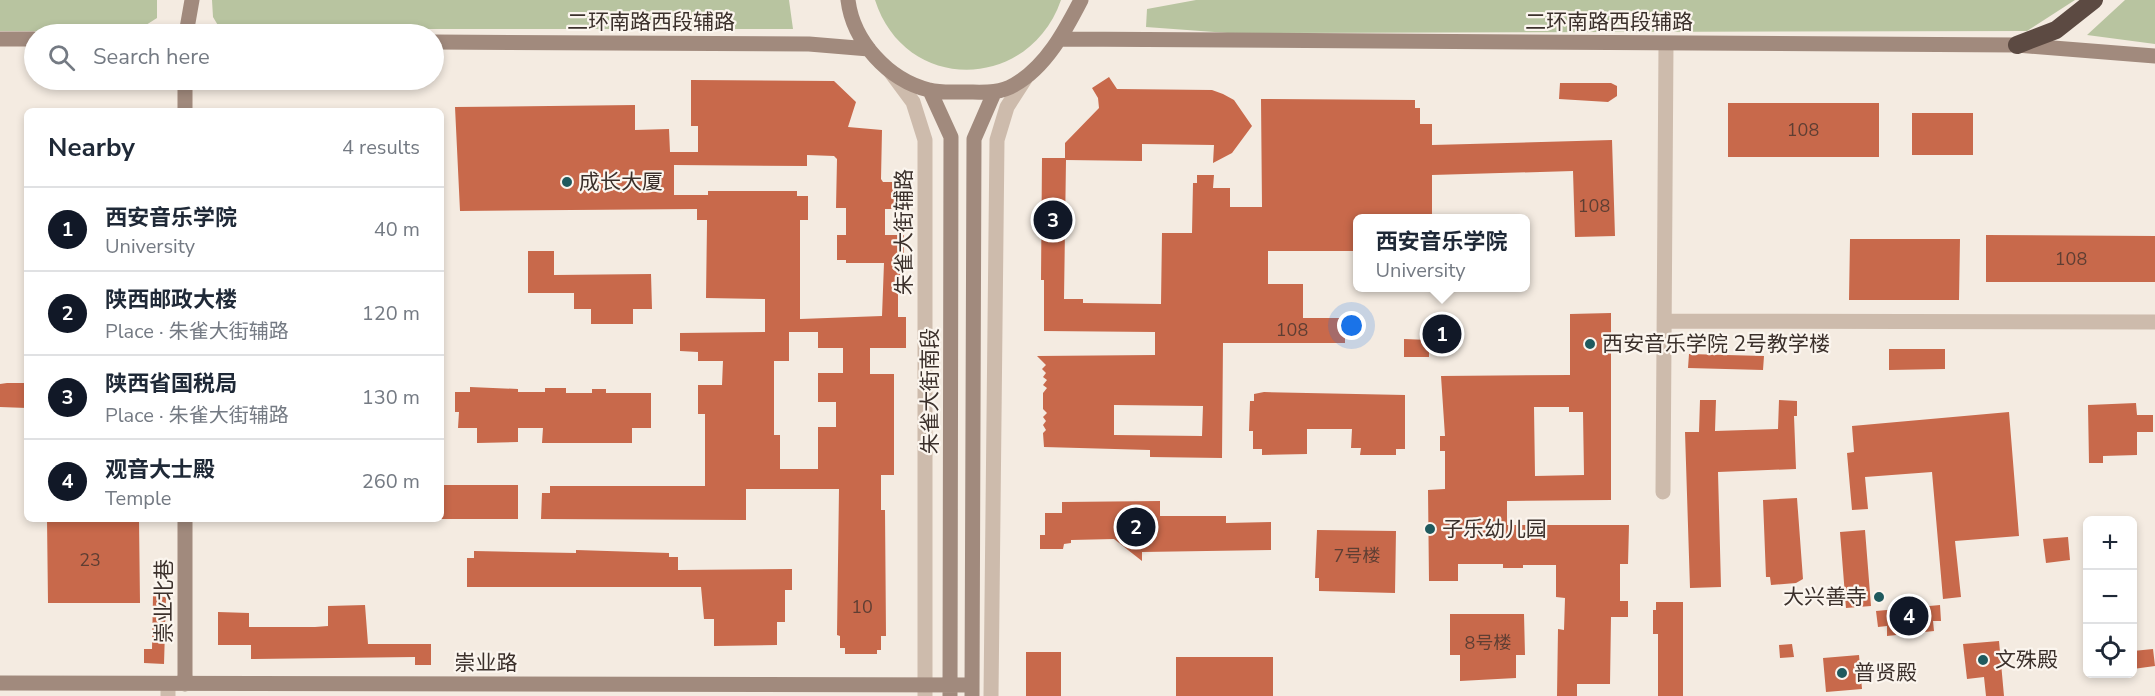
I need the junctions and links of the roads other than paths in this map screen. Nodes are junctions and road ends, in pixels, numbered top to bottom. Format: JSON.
{"nodes":[{"id":1,"x":192,"y":0,"type":"edge"},
{"id":2,"x":848,"y":0,"type":"edge"},
{"id":3,"x":1081,"y":0,"type":"edge"},
{"id":4,"x":2094,"y":0,"type":"edge"},
{"id":5,"x":188,"y":24,"type":"edge"},
{"id":6,"x":0,"y":39,"type":"edge"},
{"id":7,"x":24,"y":39,"type":"edge"},
{"id":8,"x":1062,"y":39,"type":"junction"},
{"id":9,"x":444,"y":42,"type":"edge"},
{"id":10,"x":1666,"y":44,"type":"junction"},
{"id":11,"x":2017,"y":45,"type":"junction"},
{"id":12,"x":869,"y":50,"type":"junction"},
{"id":13,"x":2155,"y":56,"type":"edge"},
{"id":14,"x":887,"y":67,"type":"junction"},
{"id":15,"x":1032,"y":70,"type":"junction"},
{"id":16,"x":185,"y":90,"type":"edge"},
{"id":17,"x":930,"y":91,"type":"junction"},
{"id":18,"x":994,"y":93,"type":"junction"},
{"id":19,"x":185,"y":108,"type":"edge"},
{"id":20,"x":1665,"y":321,"type":"junction"},
{"id":21,"x":2155,"y":322,"type":"edge"},
{"id":22,"x":1664,"y":492,"type":"dead end"},
{"id":23,"x":185,"y":522,"type":"edge"},
{"id":24,"x":0,"y":683,"type":"edge"},
{"id":25,"x":185,"y":684,"type":"junction"},
{"id":26,"x":168,"y":690,"type":"edge"},
{"id":27,"x":925,"y":691,"type":"edge"},
{"id":28,"x":950,"y":691,"type":"edge"},
{"id":29,"x":972,"y":691,"type":"edge"},
{"id":30,"x":991,"y":696,"type":"edge"}],
"edges":[{"from":1,"to":5,"type":"main road"},
{"from":2,"to":12,"type":"main road"},
{"from":3,"to":8,"type":"main road"},
{"from":4,"to":11,"type":"highway"},
{"from":6,"to":7,"type":"main road"},
{"from":8,"to":10,"type":"main road","name":"二环南路西段辅路"},
{"from":8,"to":15,"type":"main road"},
{"from":9,"to":12,"type":"main road","name":"二环南路西段辅路"},
{"from":10,"to":11,"type":"main road","name":"二环南路西段辅路"},
{"from":10,"to":20,"type":"street"},
{"from":11,"to":13,"type":"main road","name":"二环南路西段辅路"},
{"from":12,"to":14,"type":"main road"},
{"from":14,"to":17,"type":"main road"},
{"from":14,"to":27,"type":"street","name":"朱雀大街辅路"},
{"from":15,"to":18,"type":"main road"},
{"from":15,"to":30,"type":"street"},
{"from":16,"to":19,"type":"main road"},
{"from":17,"to":18,"type":"main road"},
{"from":17,"to":28,"type":"main road","name":"朱雀大街南段"},
{"from":18,"to":29,"type":"main road","name":"朱雀大街南段"},
{"from":20,"to":21,"type":"street"},
{"from":20,"to":22,"type":"street"},
{"from":23,"to":25,"type":"main road","name":"崇业北巷"},
{"from":24,"to":26,"type":"main road","name":"崇业路"},
{"from":25,"to":26,"type":"main road","name":"崇业路"},
{"from":25,"to":27,"type":"main road","name":"崇业路"},
{"from":27,"to":28,"type":"main road","name":"崇业路"},
{"from":28,"to":29,"type":"main road","name":"崇业路"}]}
